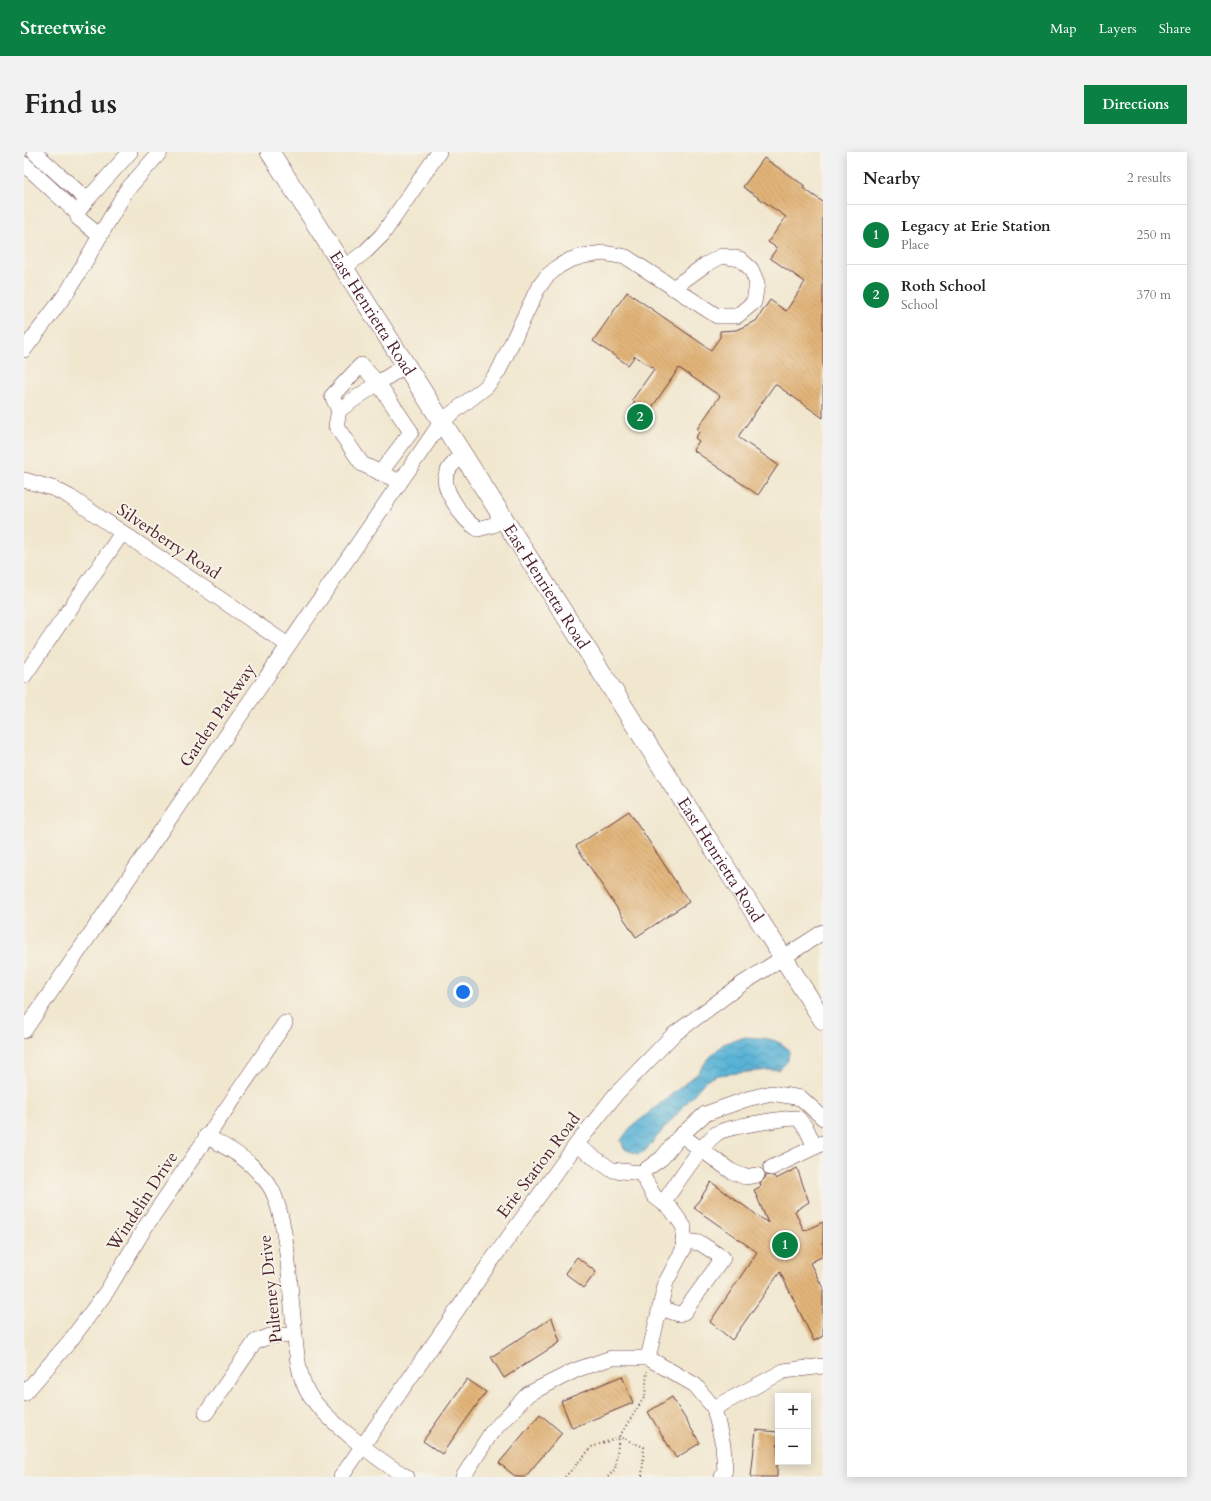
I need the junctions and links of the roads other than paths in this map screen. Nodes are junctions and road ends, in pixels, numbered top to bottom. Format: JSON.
{"nodes":[{"id":1,"x":34,"y":152,"type":"edge"},
{"id":2,"x":130,"y":152,"type":"edge"},
{"id":3,"x":160,"y":152,"type":"edge"},
{"id":4,"x":270,"y":152,"type":"edge"},
{"id":5,"x":439,"y":152,"type":"edge"},
{"id":6,"x":24,"y":164,"type":"edge"},
{"id":7,"x":86,"y":200,"type":"junction"},
{"id":8,"x":77,"y":213,"type":"junction"},
{"id":9,"x":100,"y":236,"type":"junction"},
{"id":10,"x":345,"y":267,"type":"junction"},
{"id":11,"x":673,"y":288,"type":"junction"},
{"id":12,"x":24,"y":350,"type":"edge"},
{"id":13,"x":406,"y":365,"type":"junction"},
{"id":14,"x":378,"y":382,"type":"junction"},
{"id":15,"x":339,"y":410,"type":"junction"},
{"id":16,"x":442,"y":421,"type":"junction"},
{"id":17,"x":463,"y":455,"type":"junction"},
{"id":18,"x":380,"y":473,"type":"junction"},
{"id":19,"x":24,"y":480,"type":"edge"},
{"id":20,"x":400,"y":482,"type":"junction"},
{"id":21,"x":503,"y":518,"type":"junction"},
{"id":22,"x":122,"y":533,"type":"junction"},
{"id":23,"x":288,"y":645,"type":"junction"},
{"id":24,"x":24,"y":676,"type":"edge"},
{"id":25,"x":823,"y":932,"type":"edge"},
{"id":26,"x":782,"y":957,"type":"junction"},
{"id":27,"x":823,"y":1020,"type":"edge"},
{"id":28,"x":285,"y":1023,"type":"dead end"},
{"id":29,"x":24,"y":1031,"type":"edge"},
{"id":30,"x":823,"y":1118,"type":"edge"},
{"id":31,"x":681,"y":1135,"type":"junction"},
{"id":32,"x":206,"y":1136,"type":"junction"},
{"id":33,"x":576,"y":1145,"type":"junction"},
{"id":34,"x":819,"y":1145,"type":"edge"},
{"id":35,"x":701,"y":1150,"type":"junction"},
{"id":36,"x":771,"y":1168,"type":"dead end"},
{"id":37,"x":641,"y":1173,"type":"junction"},
{"id":38,"x":757,"y":1176,"type":"dead end"},
{"id":39,"x":663,"y":1203,"type":"junction"},
{"id":40,"x":684,"y":1241,"type":"junction"},
{"id":41,"x":660,"y":1308,"type":"junction"},
{"id":42,"x":294,"y":1335,"type":"junction"},
{"id":43,"x":648,"y":1358,"type":"junction"},
{"id":44,"x":823,"y":1366,"type":"edge"},
{"id":45,"x":24,"y":1394,"type":"edge"},
{"id":46,"x":714,"y":1408,"type":"junction"},
{"id":47,"x":206,"y":1413,"type":"dead end"},
{"id":48,"x":362,"y":1446,"type":"junction"},
{"id":49,"x":341,"y":1477,"type":"edge"},
{"id":50,"x":407,"y":1477,"type":"edge"},
{"id":51,"x":463,"y":1477,"type":"edge"},
{"id":52,"x":722,"y":1477,"type":"edge"}],
"edges":[{"from":1,"to":7,"type":"street"},
{"from":2,"to":7,"type":"street"},
{"from":3,"to":9,"type":"street"},
{"from":4,"to":10,"type":"main road","name":"East Henrietta Road"},
{"from":5,"to":10,"type":"street"},
{"from":6,"to":8,"type":"street"},
{"from":7,"to":8,"type":"street"},
{"from":8,"to":9,"type":"street"},
{"from":9,"to":12,"type":"street"},
{"from":10,"to":13,"type":"main road","name":"East Henrietta Road"},
{"from":11,"to":11,"type":"street","name":"Garden Parkway"},
{"from":11,"to":16,"type":"street","name":"Garden Parkway"},
{"from":13,"to":14,"type":"street"},
{"from":13,"to":16,"type":"main road","name":"East Henrietta Road"},
{"from":14,"to":15,"type":"street"},
{"from":14,"to":15,"type":"street"},
{"from":14,"to":18,"type":"street"},
{"from":15,"to":18,"type":"street"},
{"from":16,"to":17,"type":"main road","name":"East Henrietta Road"},
{"from":16,"to":20,"type":"street","name":"Garden Parkway"},
{"from":17,"to":21,"type":"main road","name":"East Henrietta Road"},
{"from":17,"to":21,"type":"street"},
{"from":18,"to":20,"type":"street"},
{"from":19,"to":22,"type":"street","name":"Silverberry Road"},
{"from":20,"to":23,"type":"street","name":"Garden Parkway"},
{"from":21,"to":26,"type":"main road","name":"East Henrietta Road"},
{"from":22,"to":23,"type":"street","name":"Silverberry Road"},
{"from":22,"to":24,"type":"street"},
{"from":23,"to":29,"type":"street","name":"Garden Parkway"},
{"from":25,"to":26,"type":"street","name":"Erie Station Road"},
{"from":26,"to":27,"type":"main road","name":"East Henrietta Road"},
{"from":26,"to":33,"type":"street","name":"Erie Station Road"},
{"from":28,"to":32,"type":"street","name":"Windelin Drive"},
{"from":30,"to":31,"type":"street"},
{"from":31,"to":35,"type":"street"},
{"from":31,"to":37,"type":"street"},
{"from":32,"to":42,"type":"street","name":"Pulteney Drive"},
{"from":32,"to":45,"type":"street","name":"Windelin Drive"},
{"from":33,"to":37,"type":"street"},
{"from":33,"to":48,"type":"street","name":"Erie Station Road"},
{"from":34,"to":35,"type":"street"},
{"from":34,"to":36,"type":"street"},
{"from":35,"to":38,"type":"street"},
{"from":35,"to":39,"type":"street"},
{"from":37,"to":39,"type":"street"},
{"from":39,"to":40,"type":"street"},
{"from":40,"to":41,"type":"street"},
{"from":40,"to":41,"type":"street"},
{"from":41,"to":43,"type":"street"},
{"from":42,"to":47,"type":"street"},
{"from":42,"to":48,"type":"street","name":"Pulteney Drive"},
{"from":43,"to":46,"type":"street"},
{"from":43,"to":51,"type":"street"},
{"from":44,"to":46,"type":"street"},
{"from":46,"to":52,"type":"street"},
{"from":48,"to":49,"type":"street","name":"Erie Station Road"},
{"from":48,"to":50,"type":"street","name":"Pulteney Drive"}]}
